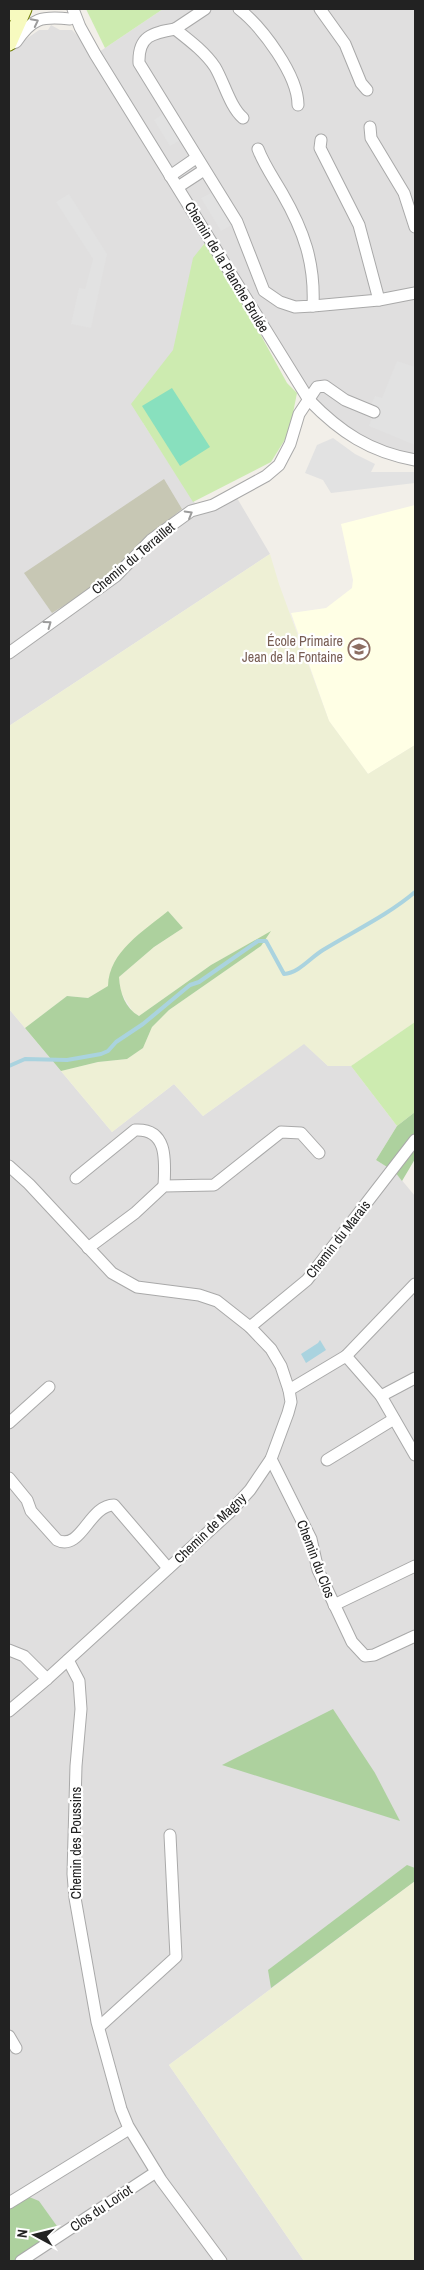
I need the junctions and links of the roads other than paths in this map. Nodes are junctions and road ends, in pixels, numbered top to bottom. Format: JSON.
{"nodes":[{"id":1,"x":10,"y":9,"type":"edge"},
{"id":2,"x":24,"y":9,"type":"edge"},
{"id":3,"x":58,"y":9,"type":"edge"},
{"id":4,"x":205,"y":9,"type":"edge"},
{"id":5,"x":239,"y":9,"type":"edge"},
{"id":6,"x":320,"y":9,"type":"edge"},
{"id":7,"x":9,"y":13,"type":"edge"},
{"id":8,"x":72,"y":14,"type":"edge"},
{"id":9,"x":175,"y":29,"type":"junction"},
{"id":10,"x":9,"y":44,"type":"edge"},
{"id":11,"x":368,"y":90,"type":"dead end"},
{"id":12,"x":298,"y":106,"type":"dead end"},
{"id":13,"x":243,"y":118,"type":"dead end"},
{"id":14,"x":370,"y":127,"type":"dead end"},
{"id":15,"x":321,"y":140,"type":"dead end"},
{"id":16,"x":258,"y":149,"type":"dead end"},
{"id":17,"x":196,"y":158,"type":"junction"},
{"id":18,"x":204,"y":170,"type":"junction"},
{"id":19,"x":170,"y":176,"type":"junction"},
{"id":20,"x":178,"y":187,"type":"junction"},
{"id":21,"x":415,"y":227,"type":"edge"},
{"id":22,"x":415,"y":293,"type":"edge"},
{"id":23,"x":378,"y":300,"type":"junction"},
{"id":24,"x":313,"y":306,"type":"junction"},
{"id":25,"x":309,"y":400,"type":"junction"},
{"id":26,"x":374,"y":412,"type":"dead end"},
{"id":27,"x":415,"y":460,"type":"edge"},
{"id":28,"x":9,"y":653,"type":"edge"},
{"id":29,"x":415,"y":1140,"type":"edge"},
{"id":30,"x":319,"y":1153,"type":"dead end"},
{"id":31,"x":9,"y":1166,"type":"edge"},
{"id":32,"x":76,"y":1178,"type":"dead end"},
{"id":33,"x":164,"y":1186,"type":"junction"},
{"id":34,"x":88,"y":1248,"type":"junction"},
{"id":35,"x":415,"y":1284,"type":"edge"},
{"id":36,"x":250,"y":1327,"type":"junction"},
{"id":37,"x":346,"y":1356,"type":"junction"},
{"id":38,"x":415,"y":1378,"type":"edge"},
{"id":39,"x":49,"y":1387,"type":"dead end"},
{"id":40,"x":290,"y":1390,"type":"junction"},
{"id":41,"x":381,"y":1396,"type":"junction"},
{"id":42,"x":394,"y":1419,"type":"junction"},
{"id":43,"x":9,"y":1423,"type":"edge"},
{"id":44,"x":415,"y":1455,"type":"edge"},
{"id":45,"x":270,"y":1459,"type":"junction"},
{"id":46,"x":328,"y":1460,"type":"dead end"},
{"id":47,"x":9,"y":1478,"type":"edge"},
{"id":48,"x":415,"y":1566,"type":"edge"},
{"id":49,"x":168,"y":1568,"type":"junction"},
{"id":50,"x":334,"y":1605,"type":"junction"},
{"id":51,"x":415,"y":1636,"type":"edge"},
{"id":52,"x":9,"y":1650,"type":"edge"},
{"id":53,"x":68,"y":1660,"type":"junction"},
{"id":54,"x":47,"y":1679,"type":"junction"},
{"id":55,"x":9,"y":1711,"type":"edge"},
{"id":56,"x":170,"y":1835,"type":"dead end"},
{"id":57,"x":99,"y":2027,"type":"junction"},
{"id":58,"x":9,"y":2036,"type":"edge"},
{"id":59,"x":16,"y":2048,"type":"dead end"},
{"id":60,"x":129,"y":2129,"type":"junction"},
{"id":61,"x":156,"y":2172,"type":"junction"},
{"id":62,"x":9,"y":2203,"type":"edge"},
{"id":63,"x":21,"y":2261,"type":"edge"},
{"id":64,"x":221,"y":2261,"type":"edge"}],
"edges":[{"from":1,"to":7,"type":"main road"},
{"from":2,"to":10,"type":"main road"},
{"from":3,"to":8,"type":"street","name":"Chemin de la Planche Brulée"},
{"from":4,"to":9,"type":"street"},
{"from":5,"to":12,"type":"street"},
{"from":6,"to":11,"type":"street"},
{"from":10,"to":8,"type":"street","one_way":true},
{"from":8,"to":19,"type":"street","name":"Chemin de la Planche Brulée"},
{"from":9,"to":13,"type":"street"},
{"from":9,"to":17,"type":"street"},
{"from":14,"to":21,"type":"street"},
{"from":15,"to":23,"type":"street"},
{"from":16,"to":24,"type":"street"},
{"from":17,"to":18,"type":"street"},
{"from":17,"to":19,"type":"street"},
{"from":18,"to":20,"type":"street"},
{"from":18,"to":24,"type":"street"},
{"from":19,"to":20,"type":"street","name":"Chemin de la Planche Brulée"},
{"from":20,"to":25,"type":"street","name":"Chemin de la Planche Brulée"},
{"from":22,"to":23,"type":"street"},
{"from":23,"to":24,"type":"street"},
{"from":25,"to":26,"type":"street"},
{"from":25,"to":27,"type":"street","name":"Chemin de la Planche Brulée"},
{"from":28,"to":25,"type":"street","name":"Chemin du Terraillet","one_way":true},
{"from":29,"to":36,"type":"street","name":"Chemin du Marais"},
{"from":30,"to":33,"type":"street"},
{"from":31,"to":34,"type":"street","name":"Chemin de Magny"},
{"from":32,"to":33,"type":"street"},
{"from":33,"to":34,"type":"street"},
{"from":34,"to":36,"type":"street","name":"Chemin de Magny"},
{"from":35,"to":37,"type":"street"},
{"from":36,"to":40,"type":"street","name":"Chemin de Magny"},
{"from":37,"to":40,"type":"street"},
{"from":37,"to":41,"type":"street"},
{"from":38,"to":41,"type":"street"},
{"from":39,"to":43,"type":"street"},
{"from":40,"to":45,"type":"street","name":"Chemin de Magny"},
{"from":41,"to":42,"type":"street"},
{"from":42,"to":44,"type":"street"},
{"from":42,"to":46,"type":"street"},
{"from":45,"to":49,"type":"street","name":"Chemin de Magny"},
{"from":45,"to":50,"type":"street","name":"Chemin du Clos"},
{"from":47,"to":49,"type":"street"},
{"from":48,"to":50,"type":"street","name":"Chemin du Clos"},
{"from":49,"to":53,"type":"street","name":"Chemin de Magny"},
{"from":50,"to":51,"type":"street","name":"Chemin du Clos"},
{"from":52,"to":54,"type":"street"},
{"from":53,"to":54,"type":"street","name":"Chemin de Magny"},
{"from":53,"to":57,"type":"street","name":"Chemin des Poussins"},
{"from":54,"to":55,"type":"street","name":"Chemin de Magny"},
{"from":56,"to":57,"type":"street"},
{"from":57,"to":60,"type":"street","name":"Chemin des Poussins"},
{"from":58,"to":59,"type":"street"},
{"from":60,"to":61,"type":"street","name":"Chemin des Poussins"},
{"from":60,"to":62,"type":"street"},
{"from":61,"to":63,"type":"street","name":"Clos du Loriot"},
{"from":61,"to":64,"type":"street","name":"Chemin des Poussins"}]}
